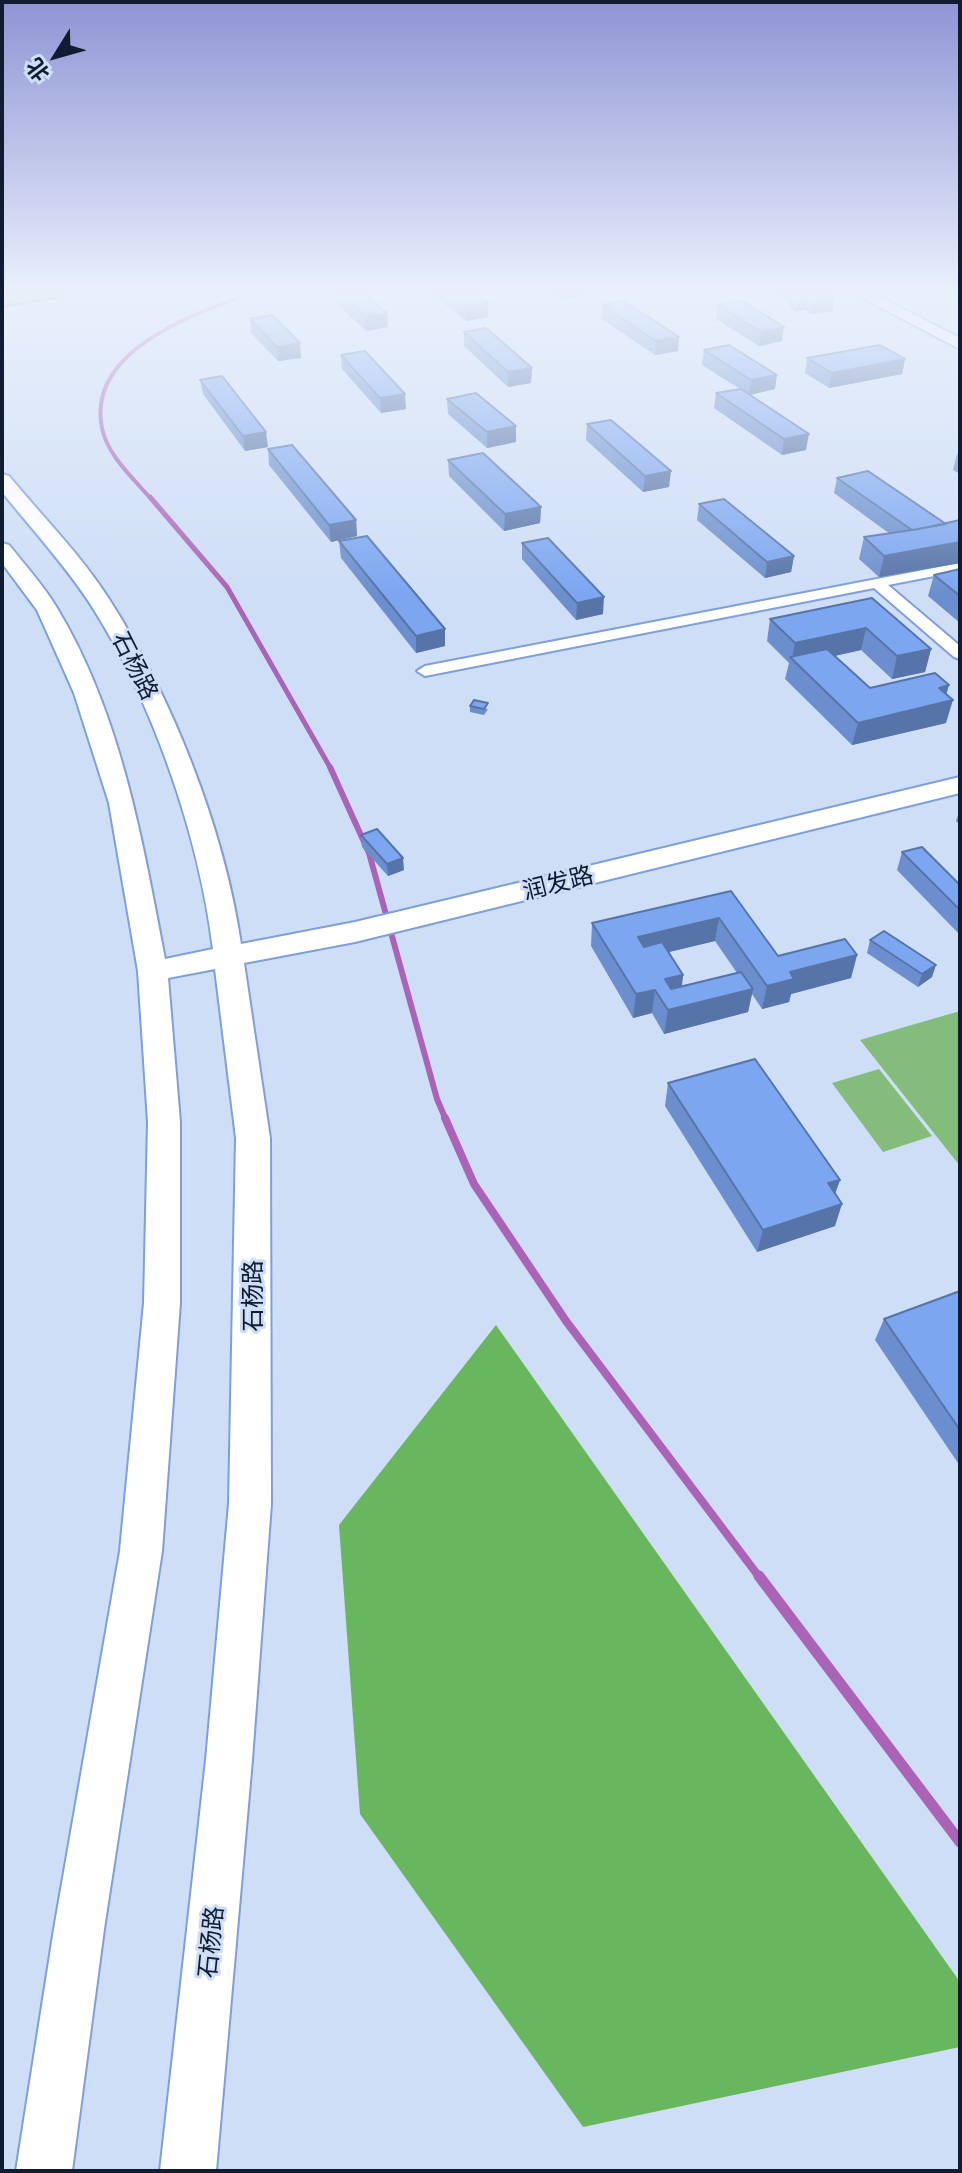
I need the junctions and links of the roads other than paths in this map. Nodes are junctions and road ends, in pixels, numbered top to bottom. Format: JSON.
{"nodes":[{"id":1,"x":2,"y":480,"type":"edge"},
{"id":2,"x":2,"y":549,"type":"edge"},
{"id":3,"x":960,"y":567,"type":"edge"},
{"id":4,"x":877,"y":583,"type":"junction"},
{"id":5,"x":960,"y":654,"type":"edge"},
{"id":6,"x":425,"y":671,"type":"dead end"},
{"id":7,"x":960,"y":785,"type":"edge"},
{"id":8,"x":230,"y":958,"type":"junction"},
{"id":9,"x":153,"y":971,"type":"junction"},
{"id":10,"x":44,"y":2171,"type":"edge"},
{"id":11,"x":188,"y":2171,"type":"edge"}],
"edges":[{"from":1,"to":8,"type":"main road","name":"石杨路"},
{"from":2,"to":9,"type":"main road"},
{"from":3,"to":4,"type":"street"},
{"from":4,"to":5,"type":"street"},
{"from":4,"to":6,"type":"street"},
{"from":7,"to":8,"type":"main road","name":"润发路"},
{"from":8,"to":9,"type":"main road","name":"润发路"},
{"from":8,"to":11,"type":"main road","name":"石杨路"},
{"from":9,"to":10,"type":"main road"}]}
